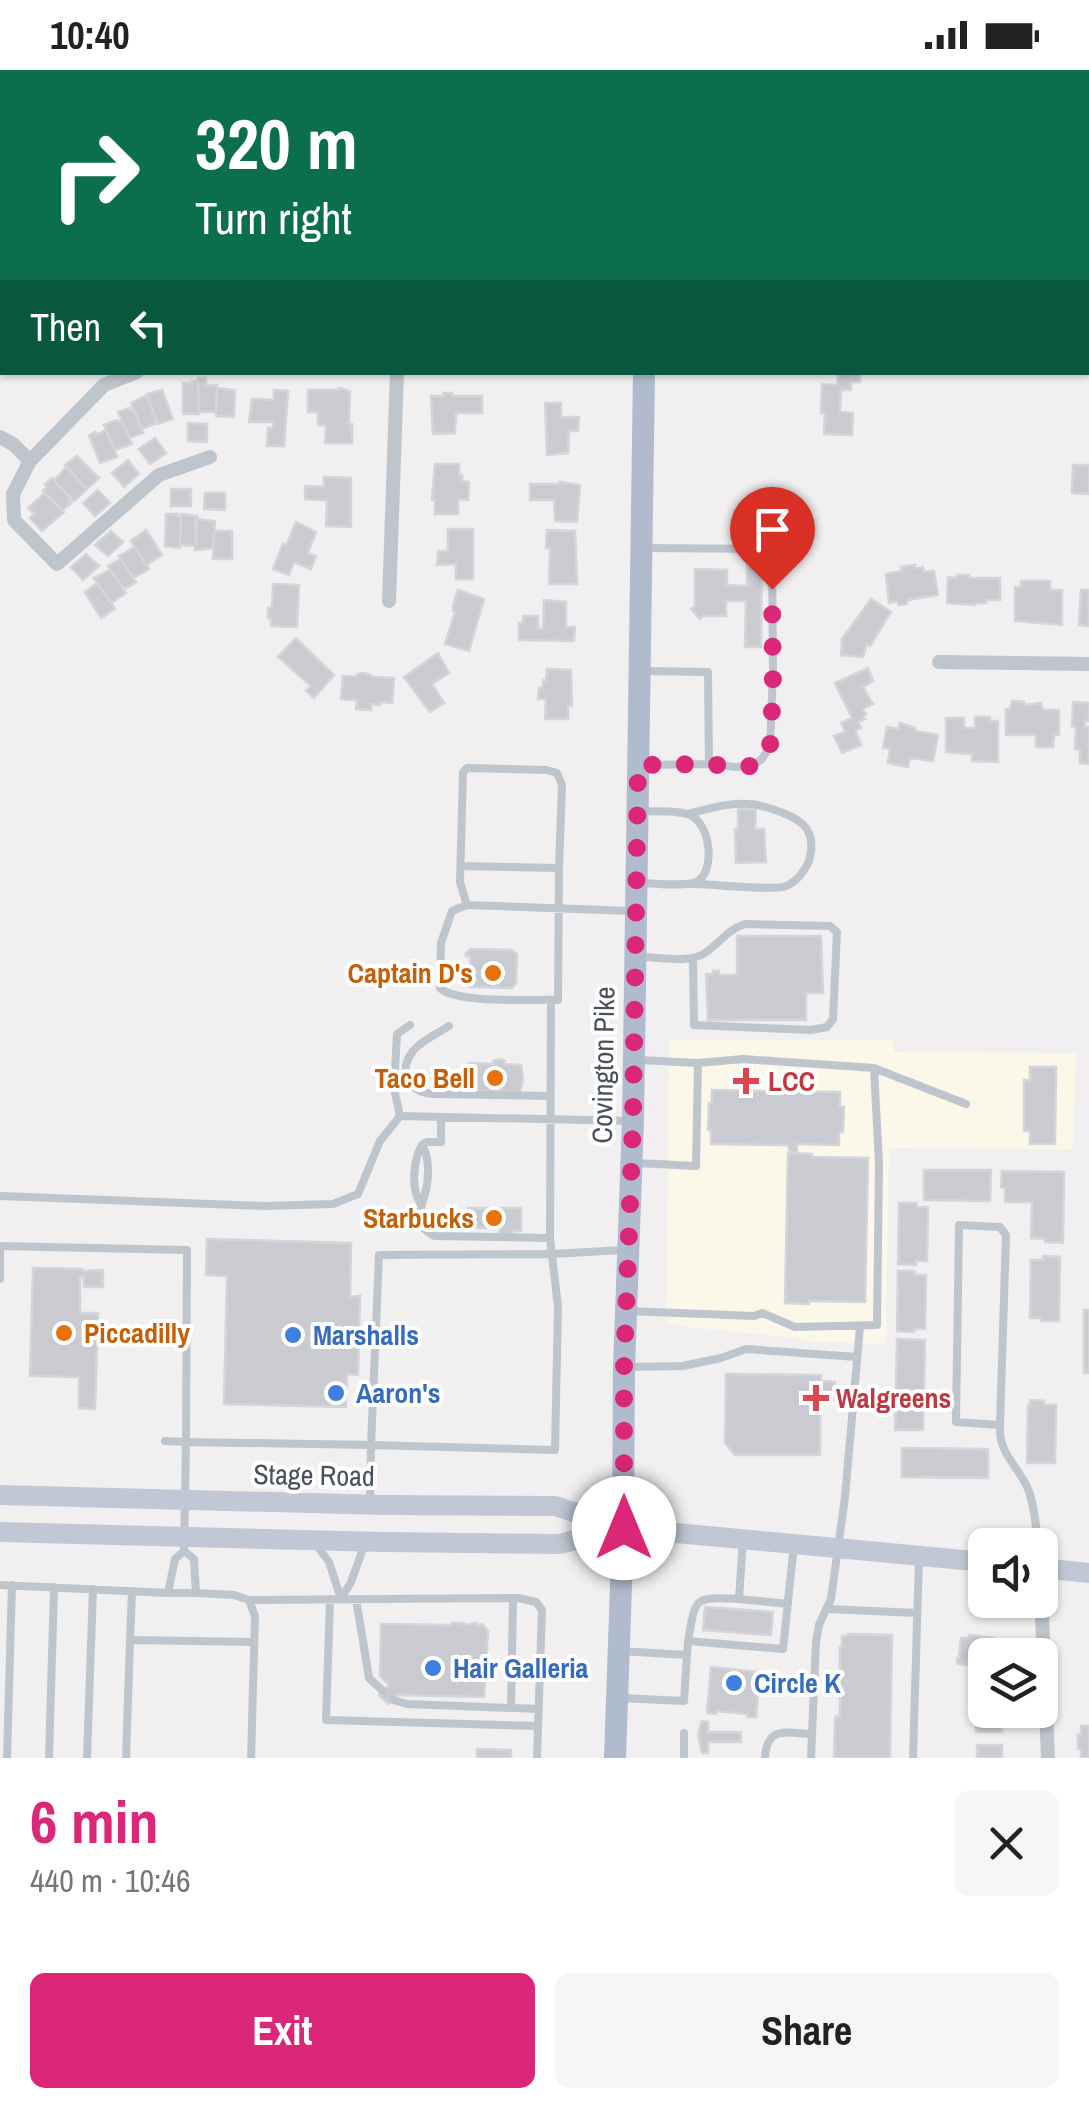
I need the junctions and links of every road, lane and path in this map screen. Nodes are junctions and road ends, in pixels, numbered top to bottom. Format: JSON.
{"nodes":[{"id":1,"x":397,"y":375,"type":"edge"},
{"id":2,"x":644,"y":375,"type":"edge"},
{"id":3,"x":103,"y":379,"type":"edge"},
{"id":4,"x":0,"y":438,"type":"edge"},
{"id":5,"x":210,"y":457,"type":"dead end"},
{"id":6,"x":30,"y":461,"type":"junction"},
{"id":7,"x":642,"y":548,"type":"junction"},
{"id":8,"x":389,"y":601,"type":"dead end"},
{"id":9,"x":939,"y":662,"type":"dead end"},
{"id":10,"x":1089,"y":664,"type":"edge"},
{"id":11,"x":640,"y":671,"type":"junction"},
{"id":12,"x":709,"y":764,"type":"junction"},
{"id":13,"x":638,"y":765,"type":"junction"},
{"id":14,"x":638,"y":811,"type":"junction"},
{"id":15,"x":688,"y":814,"type":"junction"},
{"id":16,"x":461,"y":866,"type":"junction"},
{"id":17,"x":559,"y":868,"type":"junction"},
{"id":18,"x":637,"y":882,"type":"junction"},
{"id":19,"x":693,"y":884,"type":"junction"},
{"id":20,"x":467,"y":905,"type":"junction"},
{"id":21,"x":557,"y":909,"type":"junction"},
{"id":22,"x":636,"y":911,"type":"junction"},
{"id":23,"x":636,"y":956,"type":"junction"},
{"id":24,"x":693,"y":959,"type":"junction"},
{"id":25,"x":551,"y":1000,"type":"junction"},
{"id":26,"x":410,"y":1025,"type":"dead end"},
{"id":27,"x":449,"y":1026,"type":"dead end"},
{"id":28,"x":634,"y":1060,"type":"junction"},
{"id":29,"x":698,"y":1063,"type":"junction"},
{"id":30,"x":874,"y":1068,"type":"junction"},
{"id":31,"x":550,"y":1096,"type":"junction"},
{"id":32,"x":966,"y":1104,"type":"dead end"},
{"id":33,"x":400,"y":1116,"type":"junction"},
{"id":34,"x":441,"y":1117,"type":"junction"},
{"id":35,"x":550,"y":1119,"type":"junction"},
{"id":36,"x":633,"y":1121,"type":"junction"},
{"id":37,"x":632,"y":1163,"type":"junction"},
{"id":38,"x":0,"y":1196,"type":"edge"},
{"id":39,"x":550,"y":1238,"type":"junction"},
{"id":40,"x":628,"y":1250,"type":"junction"},
{"id":41,"x":551,"y":1254,"type":"junction"},
{"id":42,"x":0,"y":1279,"type":"edge"},
{"id":43,"x":626,"y":1310,"type":"junction"},
{"id":44,"x":860,"y":1326,"type":"junction"},
{"id":45,"x":858,"y":1357,"type":"junction"},
{"id":46,"x":624,"y":1368,"type":"junction"},
{"id":47,"x":1000,"y":1425,"type":"junction"},
{"id":48,"x":165,"y":1442,"type":"dead end"},
{"id":49,"x":186,"y":1442,"type":"junction"},
{"id":50,"x":371,"y":1445,"type":"junction"},
{"id":51,"x":0,"y":1495,"type":"edge"},
{"id":52,"x":185,"y":1500,"type":"junction"},
{"id":53,"x":370,"y":1504,"type":"junction"},
{"id":54,"x":624,"y":1528,"type":"junction"},
{"id":55,"x":1036,"y":1528,"type":"edge"},
{"id":56,"x":0,"y":1532,"type":"edge"},
{"id":57,"x":743,"y":1539,"type":"junction"},
{"id":58,"x":312,"y":1540,"type":"junction"},
{"id":59,"x":366,"y":1541,"type":"junction"},
{"id":60,"x":184,"y":1544,"type":"junction"},
{"id":61,"x":794,"y":1544,"type":"junction"},
{"id":62,"x":837,"y":1548,"type":"junction"},
{"id":63,"x":919,"y":1556,"type":"junction"},
{"id":64,"x":968,"y":1560,"type":"edge"},
{"id":65,"x":1058,"y":1570,"type":"edge"},
{"id":66,"x":1089,"y":1573,"type":"edge"},
{"id":67,"x":0,"y":1585,"type":"edge"},
{"id":68,"x":12,"y":1585,"type":"junction"},
{"id":69,"x":54,"y":1587,"type":"junction"},
{"id":70,"x":93,"y":1589,"type":"junction"},
{"id":71,"x":132,"y":1591,"type":"junction"},
{"id":72,"x":168,"y":1592,"type":"junction"},
{"id":73,"x":196,"y":1593,"type":"junction"},
{"id":74,"x":513,"y":1598,"type":"junction"},
{"id":75,"x":727,"y":1598,"type":"junction"},
{"id":76,"x":330,"y":1599,"type":"junction"},
{"id":77,"x":341,"y":1599,"type":"junction"},
{"id":78,"x":356,"y":1599,"type":"junction"},
{"id":79,"x":740,"y":1599,"type":"junction"},
{"id":80,"x":250,"y":1600,"type":"junction"},
{"id":81,"x":788,"y":1604,"type":"junction"},
{"id":82,"x":726,"y":1609,"type":"dead end"},
{"id":83,"x":827,"y":1609,"type":"junction"},
{"id":84,"x":918,"y":1614,"type":"junction"},
{"id":85,"x":1042,"y":1618,"type":"edge"},
{"id":86,"x":723,"y":1632,"type":"dead end"},
{"id":87,"x":754,"y":1634,"type":"dead end"},
{"id":88,"x":130,"y":1640,"type":"junction"},
{"id":89,"x":688,"y":1641,"type":"junction"},
{"id":90,"x":254,"y":1642,"type":"junction"},
{"id":91,"x":722,"y":1644,"type":"junction"},
{"id":92,"x":753,"y":1646,"type":"junction"},
{"id":93,"x":618,"y":1651,"type":"junction"},
{"id":94,"x":686,"y":1654,"type":"junction"},
{"id":95,"x":383,"y":1691,"type":"dead end"},
{"id":96,"x":617,"y":1698,"type":"junction"},
{"id":97,"x":393,"y":1700,"type":"dead end"},
{"id":98,"x":511,"y":1708,"type":"junction"},
{"id":99,"x":539,"y":1708,"type":"junction"},
{"id":100,"x":538,"y":1726,"type":"junction"},
{"id":101,"x":684,"y":1733,"type":"dead end"},
{"id":102,"x":812,"y":1734,"type":"junction"},
{"id":103,"x":7,"y":1758,"type":"edge"},
{"id":104,"x":49,"y":1758,"type":"edge"},
{"id":105,"x":87,"y":1758,"type":"edge"},
{"id":106,"x":126,"y":1758,"type":"edge"},
{"id":107,"x":251,"y":1758,"type":"edge"},
{"id":108,"x":537,"y":1758,"type":"edge"},
{"id":109,"x":616,"y":1758,"type":"edge"},
{"id":110,"x":684,"y":1758,"type":"edge"},
{"id":111,"x":765,"y":1758,"type":"edge"},
{"id":112,"x":811,"y":1758,"type":"edge"},
{"id":113,"x":912,"y":1758,"type":"edge"},
{"id":114,"x":1048,"y":1758,"type":"edge"}],
"edges":[{"from":1,"to":8,"type":"street"},
{"from":2,"to":7,"type":"main road","name":"Covington Pike"},
{"from":3,"to":6,"type":"street"},
{"from":4,"to":6,"type":"street"},
{"from":5,"to":6,"type":"street"},
{"from":7,"to":11,"type":"main road","name":"Covington Pike"},
{"from":7,"to":12,"type":"lane"},
{"from":9,"to":10,"type":"street"},
{"from":11,"to":12,"type":"lane"},
{"from":11,"to":13,"type":"main road","name":"Covington Pike"},
{"from":12,"to":13,"type":"lane"},
{"from":13,"to":14,"type":"main road","name":"Covington Pike"},
{"from":14,"to":15,"type":"lane"},
{"from":14,"to":18,"type":"main road","name":"Covington Pike"},
{"from":15,"to":19,"type":"lane"},
{"from":15,"to":19,"type":"lane"},
{"from":16,"to":17,"type":"lane"},
{"from":16,"to":17,"type":"lane"},
{"from":16,"to":20,"type":"lane"},
{"from":17,"to":21,"type":"lane"},
{"from":18,"to":19,"type":"lane"},
{"from":18,"to":22,"type":"main road","name":"Covington Pike"},
{"from":20,"to":21,"type":"lane"},
{"from":20,"to":25,"type":"lane"},
{"from":21,"to":22,"type":"lane"},
{"from":21,"to":25,"type":"lane"},
{"from":22,"to":23,"type":"main road","name":"Covington Pike"},
{"from":23,"to":24,"type":"lane"},
{"from":23,"to":28,"type":"main road","name":"Covington Pike"},
{"from":24,"to":24,"type":"lane"},
{"from":25,"to":31,"type":"lane"},
{"from":26,"to":33,"type":"lane"},
{"from":27,"to":31,"type":"lane"},
{"from":28,"to":29,"type":"lane"},
{"from":28,"to":36,"type":"main road","name":"Covington Pike"},
{"from":29,"to":30,"type":"lane"},
{"from":29,"to":37,"type":"lane"},
{"from":30,"to":32,"type":"lane"},
{"from":30,"to":44,"type":"lane"},
{"from":31,"to":35,"type":"lane"},
{"from":33,"to":34,"type":"lane"},
{"from":33,"to":38,"type":"lane"},
{"from":34,"to":35,"type":"lane"},
{"from":34,"to":39,"type":"lane"},
{"from":35,"to":36,"type":"lane"},
{"from":35,"to":39,"type":"lane"},
{"from":36,"to":37,"type":"main road","name":"Covington Pike"},
{"from":37,"to":40,"type":"main road","name":"Covington Pike"},
{"from":39,"to":41,"type":"lane"},
{"from":40,"to":41,"type":"lane"},
{"from":40,"to":43,"type":"main road","name":"Covington Pike"},
{"from":41,"to":50,"type":"lane"},
{"from":41,"to":50,"type":"lane"},
{"from":42,"to":49,"type":"lane"},
{"from":43,"to":44,"type":"lane"},
{"from":43,"to":46,"type":"main road","name":"Covington Pike"},
{"from":44,"to":45,"type":"lane"},
{"from":45,"to":46,"type":"lane"},
{"from":45,"to":62,"type":"lane"},
{"from":46,"to":54,"type":"main road","name":"Covington Pike"},
{"from":47,"to":47,"type":"lane"},
{"from":47,"to":55,"type":"lane"},
{"from":48,"to":49,"type":"lane"},
{"from":49,"to":50,"type":"lane"},
{"from":49,"to":52,"type":"lane"},
{"from":50,"to":53,"type":"lane"},
{"from":51,"to":52,"type":"main road","name":"Stage Road"},
{"from":52,"to":53,"type":"main road","name":"Stage Road"},
{"from":52,"to":60,"type":"lane"},
{"from":53,"to":54,"type":"main road","name":"Stage Road"},
{"from":54,"to":57,"type":"main road","name":"Stage Road"},
{"from":54,"to":59,"type":"main road","name":"Stage Road"},
{"from":54,"to":93,"type":"main road","name":"Covington Pike"},
{"from":56,"to":60,"type":"main road","name":"Stage Road"},
{"from":57,"to":61,"type":"main road","name":"Stage Road"},
{"from":57,"to":79,"type":"lane"},
{"from":58,"to":59,"type":"main road","name":"Stage Road"},
{"from":58,"to":60,"type":"main road","name":"Stage Road"},
{"from":58,"to":77,"type":"lane"},
{"from":59,"to":77,"type":"lane"},
{"from":60,"to":72,"type":"lane"},
{"from":60,"to":73,"type":"lane"},
{"from":61,"to":62,"type":"main road","name":"Stage Road"},
{"from":61,"to":81,"type":"lane"},
{"from":62,"to":63,"type":"main road","name":"Stage Road"},
{"from":62,"to":83,"type":"lane"},
{"from":63,"to":64,"type":"main road","name":"Stage Road"},
{"from":63,"to":84,"type":"lane"},
{"from":65,"to":66,"type":"main road"},
{"from":67,"to":68,"type":"lane"},
{"from":68,"to":69,"type":"lane"},
{"from":68,"to":103,"type":"lane"},
{"from":69,"to":70,"type":"lane"},
{"from":69,"to":104,"type":"lane"},
{"from":70,"to":71,"type":"lane"},
{"from":70,"to":105,"type":"lane"},
{"from":71,"to":72,"type":"lane"},
{"from":71,"to":88,"type":"lane"},
{"from":72,"to":73,"type":"lane"},
{"from":73,"to":80,"type":"lane"},
{"from":74,"to":78,"type":"lane"},
{"from":74,"to":98,"type":"lane"},
{"from":74,"to":99,"type":"lane"},
{"from":75,"to":79,"type":"lane"},
{"from":75,"to":82,"type":"lane"},
{"from":75,"to":89,"type":"lane"},
{"from":76,"to":77,"type":"lane"},
{"from":76,"to":80,"type":"lane"},
{"from":76,"to":100,"type":"lane"},
{"from":77,"to":78,"type":"lane"},
{"from":78,"to":95,"type":"lane"},
{"from":79,"to":81,"type":"lane"},
{"from":80,"to":90,"type":"lane"},
{"from":81,"to":92,"type":"lane"},
{"from":83,"to":84,"type":"lane"},
{"from":83,"to":102,"type":"lane"},
{"from":84,"to":113,"type":"lane"},
{"from":85,"to":114,"type":"street"},
{"from":86,"to":91,"type":"lane"},
{"from":87,"to":92,"type":"lane"},
{"from":88,"to":90,"type":"lane"},
{"from":88,"to":106,"type":"lane"},
{"from":89,"to":91,"type":"lane"},
{"from":89,"to":94,"type":"lane"},
{"from":90,"to":107,"type":"lane"},
{"from":91,"to":92,"type":"lane"},
{"from":93,"to":94,"type":"lane"},
{"from":93,"to":96,"type":"main road","name":"Covington Pike"},
{"from":94,"to":96,"type":"lane"},
{"from":96,"to":109,"type":"main road","name":"Covington Pike"},
{"from":97,"to":98,"type":"lane"},
{"from":98,"to":99,"type":"lane"},
{"from":99,"to":100,"type":"lane"},
{"from":100,"to":108,"type":"lane"},
{"from":101,"to":110,"type":"lane"},
{"from":102,"to":111,"type":"lane"},
{"from":102,"to":112,"type":"lane"}]}
